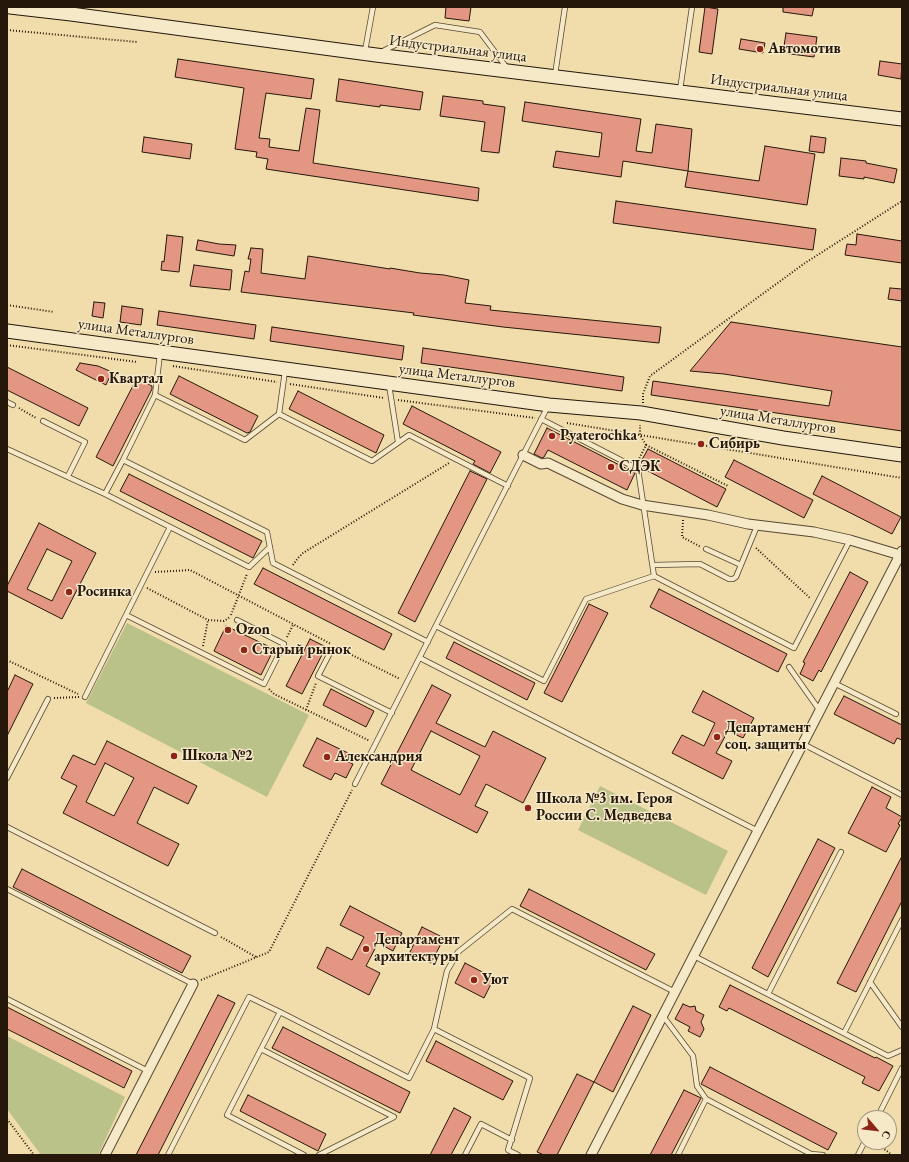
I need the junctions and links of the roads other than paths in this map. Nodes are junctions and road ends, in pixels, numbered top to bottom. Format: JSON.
{"nodes":[{"id":1,"x":10,"y":7,"type":"edge"},
{"id":2,"x":373,"y":7,"type":"edge"},
{"id":3,"x":565,"y":7,"type":"edge"},
{"id":4,"x":692,"y":7,"type":"edge"},
{"id":5,"x":71,"y":10,"type":"edge"},
{"id":6,"x":370,"y":54,"type":"junction"},
{"id":7,"x":509,"y":71,"type":"junction"},
{"id":8,"x":554,"y":77,"type":"junction"},
{"id":9,"x":680,"y":92,"type":"junction"},
{"id":10,"x":902,"y":119,"type":"edge"},
{"id":11,"x":7,"y":331,"type":"edge"},
{"id":12,"x":160,"y":358,"type":"junction"},
{"id":13,"x":285,"y":369,"type":"junction"},
{"id":14,"x":389,"y":384,"type":"junction"},
{"id":15,"x":155,"y":395,"type":"junction"},
{"id":16,"x":7,"y":402,"type":"edge"},
{"id":17,"x":13,"y":405,"type":"road end"},
{"id":18,"x":549,"y":405,"type":"junction"},
{"id":19,"x":279,"y":414,"type":"junction"},
{"id":20,"x":541,"y":419,"type":"junction"},
{"id":21,"x":43,"y":421,"type":"road end"},
{"id":22,"x":398,"y":442,"type":"junction"},
{"id":23,"x":7,"y":448,"type":"edge"},
{"id":24,"x":902,"y":454,"type":"edge"},
{"id":25,"x":523,"y":455,"type":"junction"},
{"id":26,"x":123,"y":460,"type":"junction"},
{"id":27,"x":68,"y":476,"type":"junction"},
{"id":28,"x":508,"y":486,"type":"junction"},
{"id":29,"x":105,"y":494,"type":"junction"},
{"id":30,"x":642,"y":505,"type":"junction"},
{"id":31,"x":757,"y":526,"type":"junction"},
{"id":32,"x":170,"y":527,"type":"junction"},
{"id":33,"x":850,"y":540,"type":"junction"},
{"id":34,"x":270,"y":547,"type":"junction"},
{"id":35,"x":706,"y":549,"type":"road end"},
{"id":36,"x":901,"y":553,"type":"edge"},
{"id":37,"x":653,"y":565,"type":"junction"},
{"id":38,"x":741,"y":565,"type":"junction"},
{"id":39,"x":654,"y":576,"type":"junction"},
{"id":40,"x":126,"y":615,"type":"junction"},
{"id":41,"x":237,"y":620,"type":"dead end"},
{"id":42,"x":436,"y":626,"type":"junction"},
{"id":43,"x":428,"y":642,"type":"junction"},
{"id":44,"x":331,"y":651,"type":"dead end"},
{"id":45,"x":420,"y":658,"type":"junction"},
{"id":46,"x":789,"y":667,"type":"dead end"},
{"id":47,"x":834,"y":683,"type":"junction"},
{"id":48,"x":85,"y":697,"type":"road end"},
{"id":49,"x":48,"y":698,"type":"road end"},
{"id":50,"x":820,"y":711,"type":"junction"},
{"id":51,"x":392,"y":713,"type":"junction"},
{"id":52,"x":896,"y":714,"type":"dead end"},
{"id":53,"x":803,"y":744,"type":"junction"},
{"id":54,"x":7,"y":778,"type":"edge"},
{"id":55,"x":356,"y":784,"type":"road end"},
{"id":56,"x":902,"y":795,"type":"edge"},
{"id":57,"x":7,"y":827,"type":"edge"},
{"id":58,"x":758,"y":831,"type":"junction"},
{"id":59,"x":841,"y":852,"type":"dead end"},
{"id":60,"x":7,"y":889,"type":"edge"},
{"id":61,"x":902,"y":920,"type":"edge"},
{"id":62,"x":215,"y":933,"type":"road end"},
{"id":63,"x":694,"y":956,"type":"junction"},
{"id":64,"x":870,"y":982,"type":"junction"},
{"id":65,"x":193,"y":984,"type":"joint"},
{"id":66,"x":675,"y":992,"type":"junction"},
{"id":67,"x":768,"y":994,"type":"junction"},
{"id":68,"x":7,"y":999,"type":"edge"},
{"id":69,"x":280,"y":1012,"type":"junction"},
{"id":70,"x":663,"y":1016,"type":"junction"},
{"id":71,"x":902,"y":1027,"type":"edge"},
{"id":72,"x":434,"y":1029,"type":"junction"},
{"id":73,"x":844,"y":1033,"type":"junction"},
{"id":74,"x":261,"y":1049,"type":"junction"},
{"id":75,"x":902,"y":1050,"type":"edge"},
{"id":76,"x":902,"y":1068,"type":"edge"},
{"id":77,"x":148,"y":1071,"type":"junction"},
{"id":78,"x":706,"y":1099,"type":"junction"},
{"id":79,"x":881,"y":1110,"type":"edge"},
{"id":80,"x":512,"y":1140,"type":"junction"},
{"id":81,"x":811,"y":1154,"type":"edge"},
{"id":82,"x":105,"y":1155,"type":"edge"},
{"id":83,"x":168,"y":1155,"type":"edge"},
{"id":84,"x":304,"y":1155,"type":"edge"},
{"id":85,"x":319,"y":1155,"type":"edge"},
{"id":86,"x":465,"y":1155,"type":"edge"},
{"id":87,"x":518,"y":1155,"type":"edge"},
{"id":88,"x":591,"y":1155,"type":"edge"},
{"id":89,"x":678,"y":1155,"type":"edge"},
{"id":90,"x":823,"y":1155,"type":"edge"}],
"edges":[{"from":1,"to":5,"type":"street","name":"Индустриальная улица"},
{"from":2,"to":6,"type":"lane"},
{"from":3,"to":8,"type":"lane"},
{"from":4,"to":9,"type":"lane"},
{"from":5,"to":6,"type":"street","name":"Индустриальная улица"},
{"from":6,"to":7,"type":"street","name":"Индустриальная улица"},
{"from":6,"to":7,"type":"lane"},
{"from":7,"to":8,"type":"street","name":"Индустриальная улица"},
{"from":8,"to":9,"type":"street","name":"Индустриальная улица"},
{"from":9,"to":10,"type":"street","name":"Индустриальная улица"},
{"from":11,"to":12,"type":"street","name":"улица Металлургов"},
{"from":12,"to":13,"type":"street","name":"улица Металлургов"},
{"from":12,"to":15,"type":"lane"},
{"from":13,"to":14,"type":"street","name":"улица Металлургов"},
{"from":13,"to":19,"type":"lane"},
{"from":14,"to":18,"type":"street","name":"улица Металлургов"},
{"from":14,"to":22,"type":"lane"},
{"from":15,"to":19,"type":"lane"},
{"from":15,"to":26,"type":"lane"},
{"from":16,"to":17,"type":"lane"},
{"from":18,"to":20,"type":"lane"},
{"from":18,"to":24,"type":"street","name":"улица Металлургов"},
{"from":19,"to":22,"type":"lane"},
{"from":20,"to":25,"type":"lane"},
{"from":20,"to":30,"type":"lane"},
{"from":21,"to":27,"type":"lane"},
{"from":22,"to":28,"type":"lane"},
{"from":23,"to":27,"type":"lane"},
{"from":25,"to":28,"type":"lane"},
{"from":25,"to":30,"type":"street"},
{"from":26,"to":29,"type":"lane"},
{"from":26,"to":34,"type":"lane"},
{"from":27,"to":29,"type":"lane"},
{"from":28,"to":42,"type":"lane"},
{"from":29,"to":32,"type":"lane"},
{"from":30,"to":31,"type":"street"},
{"from":30,"to":37,"type":"lane"},
{"from":31,"to":33,"type":"street"},
{"from":31,"to":38,"type":"lane"},
{"from":32,"to":34,"type":"lane"},
{"from":32,"to":40,"type":"lane"},
{"from":33,"to":36,"type":"street"},
{"from":33,"to":39,"type":"lane"},
{"from":34,"to":43,"type":"lane"},
{"from":35,"to":38,"type":"lane"},
{"from":36,"to":47,"type":"street"},
{"from":37,"to":38,"type":"lane"},
{"from":37,"to":39,"type":"lane"},
{"from":39,"to":42,"type":"lane"},
{"from":40,"to":41,"type":"lane"},
{"from":40,"to":48,"type":"lane"},
{"from":42,"to":43,"type":"lane"},
{"from":43,"to":45,"type":"lane"},
{"from":44,"to":51,"type":"lane"},
{"from":45,"to":51,"type":"lane"},
{"from":45,"to":58,"type":"lane"},
{"from":46,"to":50,"type":"lane"},
{"from":47,"to":50,"type":"street"},
{"from":47,"to":52,"type":"lane"},
{"from":49,"to":54,"type":"lane"},
{"from":50,"to":53,"type":"street"},
{"from":51,"to":55,"type":"lane"},
{"from":53,"to":56,"type":"lane"},
{"from":53,"to":58,"type":"street"},
{"from":57,"to":62,"type":"lane"},
{"from":58,"to":63,"type":"street"},
{"from":59,"to":67,"type":"lane"},
{"from":60,"to":65,"type":"lane"},
{"from":61,"to":64,"type":"lane"},
{"from":63,"to":66,"type":"street"},
{"from":63,"to":67,"type":"lane"},
{"from":64,"to":71,"type":"lane"},
{"from":64,"to":73,"type":"lane"},
{"from":65,"to":77,"type":"street"},
{"from":66,"to":70,"type":"street"},
{"from":66,"to":72,"type":"lane"},
{"from":67,"to":73,"type":"lane"},
{"from":68,"to":77,"type":"lane"},
{"from":69,"to":72,"type":"lane"},
{"from":69,"to":74,"type":"lane"},
{"from":69,"to":83,"type":"lane"},
{"from":70,"to":78,"type":"lane"},
{"from":70,"to":88,"type":"street"},
{"from":72,"to":80,"type":"lane"},
{"from":73,"to":75,"type":"lane"},
{"from":74,"to":84,"type":"lane"},
{"from":74,"to":85,"type":"lane"},
{"from":76,"to":79,"type":"lane"},
{"from":77,"to":82,"type":"street"},
{"from":78,"to":81,"type":"lane"},
{"from":78,"to":89,"type":"lane"},
{"from":80,"to":86,"type":"lane"},
{"from":80,"to":87,"type":"lane"},
{"from":81,"to":90,"type":"lane"}]}
